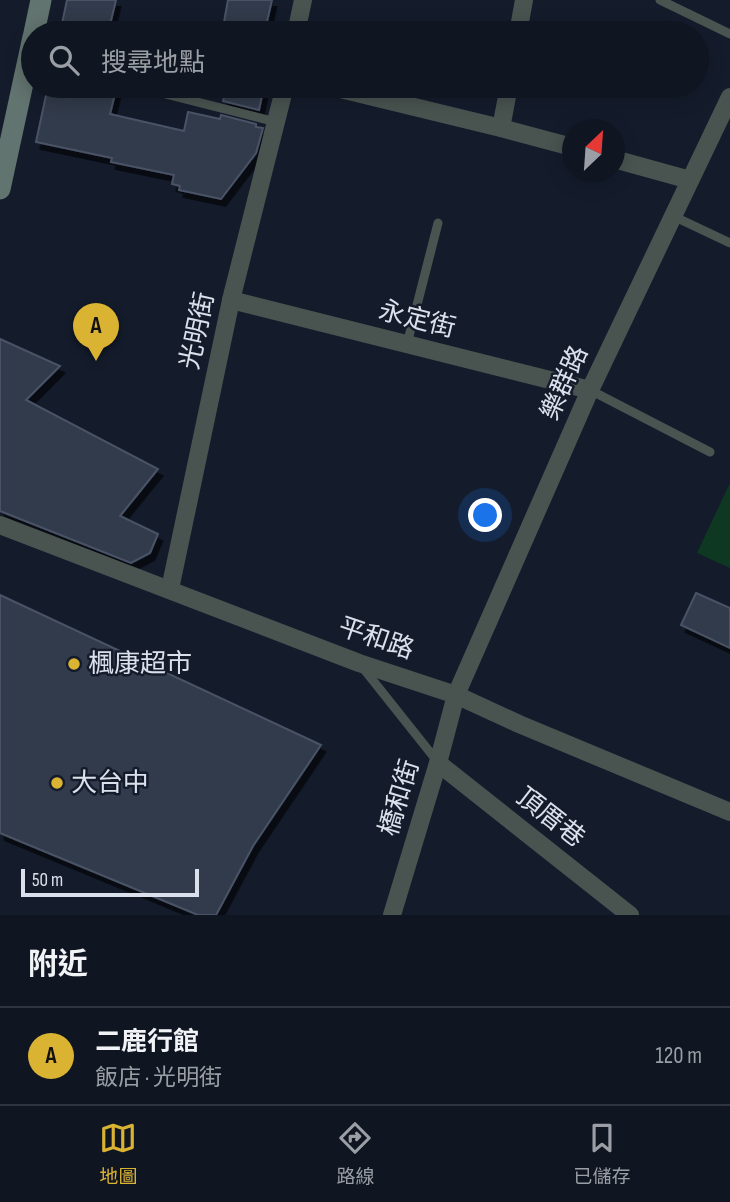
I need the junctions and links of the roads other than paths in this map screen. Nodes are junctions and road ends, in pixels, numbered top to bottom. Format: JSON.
{"nodes":[{"id":1,"x":41,"y":0,"type":"edge"},
{"id":2,"x":303,"y":0,"type":"edge"},
{"id":3,"x":524,"y":0,"type":"edge"},
{"id":4,"x":660,"y":0,"type":"edge"},
{"id":5,"x":37,"y":21,"type":"edge"},
{"id":6,"x":299,"y":21,"type":"edge"},
{"id":7,"x":520,"y":21,"type":"edge"},
{"id":8,"x":703,"y":21,"type":"edge"},
{"id":9,"x":709,"y":24,"type":"edge"},
{"id":10,"x":730,"y":34,"type":"edge"},
{"id":11,"x":21,"y":94,"type":"edge"},
{"id":12,"x":730,"y":97,"type":"edge"},
{"id":13,"x":181,"y":98,"type":"edge"},
{"id":14,"x":282,"y":98,"type":"edge"},
{"id":15,"x":377,"y":98,"type":"edge"},
{"id":16,"x":507,"y":98,"type":"edge"},
{"id":17,"x":276,"y":122,"type":"junction"},
{"id":18,"x":501,"y":128,"type":"junction"},
{"id":19,"x":562,"y":145,"type":"edge"},
{"id":20,"x":625,"y":162,"type":"edge"},
{"id":21,"x":690,"y":180,"type":"junction"},
{"id":22,"x":0,"y":189,"type":"edge"},
{"id":23,"x":673,"y":216,"type":"junction"},
{"id":24,"x":438,"y":223,"type":"dead end"},
{"id":25,"x":730,"y":243,"type":"edge"},
{"id":26,"x":231,"y":300,"type":"junction"},
{"id":27,"x":407,"y":344,"type":"junction"},
{"id":28,"x":590,"y":390,"type":"junction"},
{"id":29,"x":710,"y":452,"type":"dead end"},
{"id":30,"x":0,"y":524,"type":"edge"},
{"id":31,"x":170,"y":589,"type":"junction"},
{"id":32,"x":359,"y":663,"type":"junction"},
{"id":33,"x":456,"y":695,"type":"junction"},
{"id":34,"x":438,"y":762,"type":"junction"},
{"id":35,"x":730,"y":812,"type":"edge"},
{"id":36,"x":392,"y":915,"type":"edge"},
{"id":37,"x":630,"y":915,"type":"edge"}],
"edges":[{"from":1,"to":5,"type":"main road"},
{"from":2,"to":6,"type":"street"},
{"from":3,"to":7,"type":"street"},
{"from":4,"to":8,"type":"lane"},
{"from":9,"to":10,"type":"lane"},
{"from":11,"to":22,"type":"main road"},
{"from":12,"to":21,"type":"street","name":"樂群路"},
{"from":13,"to":17,"type":"lane"},
{"from":14,"to":17,"type":"street","name":"光明街"},
{"from":15,"to":18,"type":"street"},
{"from":16,"to":18,"type":"street"},
{"from":17,"to":26,"type":"street","name":"光明街"},
{"from":18,"to":19,"type":"street"},
{"from":20,"to":21,"type":"street"},
{"from":21,"to":23,"type":"street","name":"樂群路"},
{"from":23,"to":25,"type":"lane"},
{"from":23,"to":28,"type":"street","name":"樂群路"},
{"from":24,"to":27,"type":"lane"},
{"from":26,"to":27,"type":"street","name":"永定街"},
{"from":26,"to":31,"type":"street","name":"光明街"},
{"from":27,"to":28,"type":"street","name":"永定街"},
{"from":28,"to":29,"type":"lane"},
{"from":28,"to":33,"type":"street","name":"樂群路"},
{"from":30,"to":31,"type":"street","name":"平和路"},
{"from":31,"to":32,"type":"street","name":"平和路"},
{"from":32,"to":33,"type":"street","name":"平和路"},
{"from":32,"to":34,"type":"lane"},
{"from":33,"to":34,"type":"street","name":"橋和街"},
{"from":33,"to":35,"type":"street","name":"平和路"},
{"from":34,"to":36,"type":"street","name":"橋和街"},
{"from":34,"to":37,"type":"street","name":"頂厝巷"}]}
